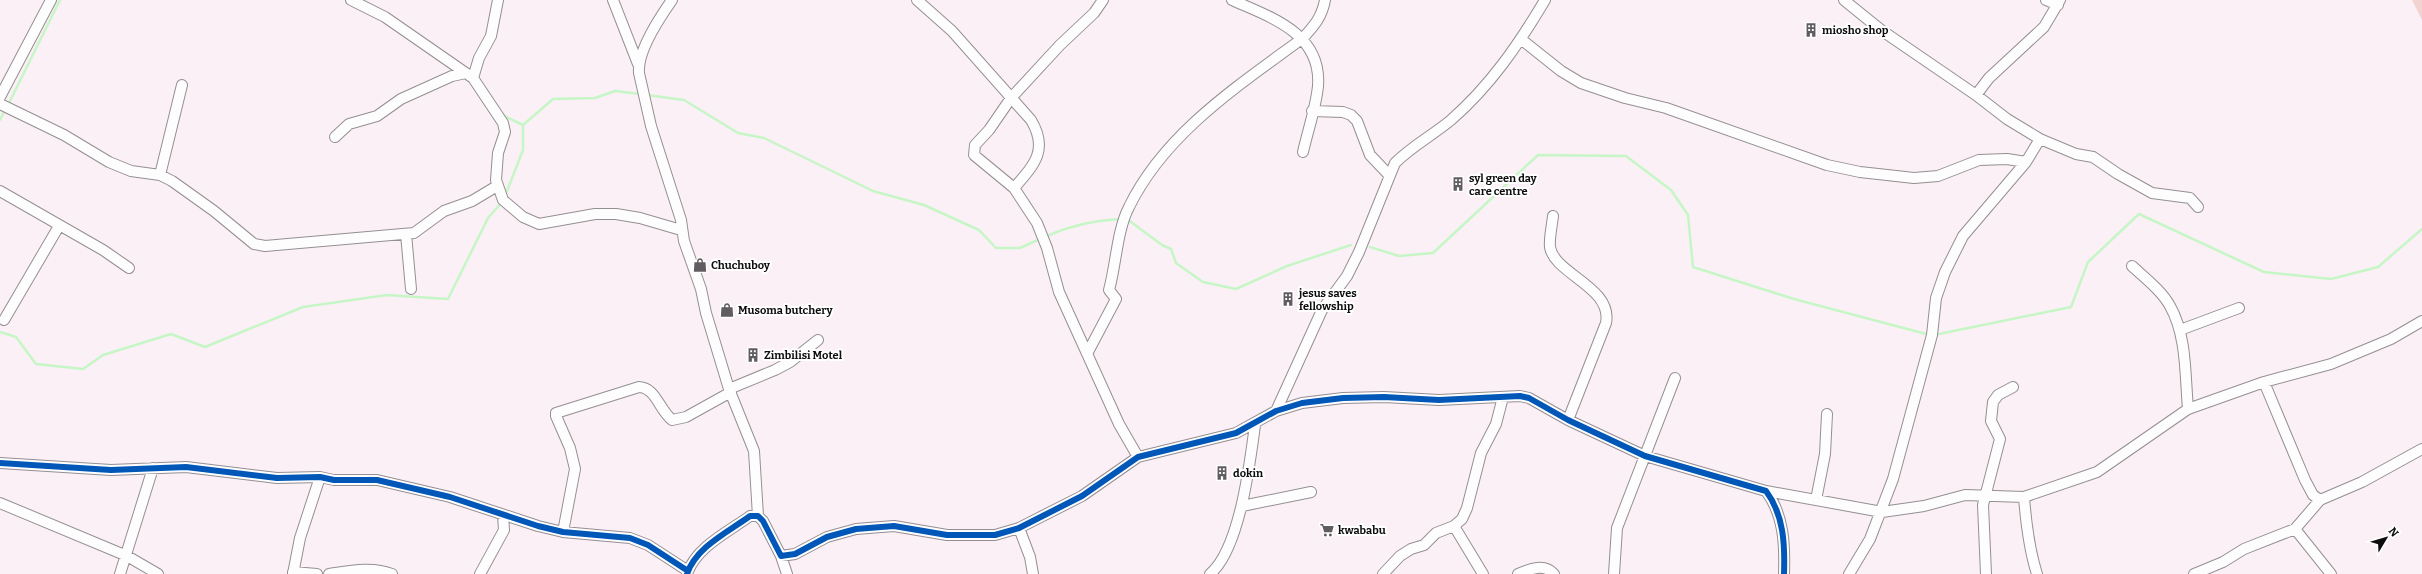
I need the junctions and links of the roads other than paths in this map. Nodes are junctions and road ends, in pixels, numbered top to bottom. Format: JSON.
{"nodes":[{"id":1,"x":51,"y":0,"type":"edge"},
{"id":2,"x":351,"y":0,"type":"edge"},
{"id":3,"x":498,"y":0,"type":"edge"},
{"id":4,"x":613,"y":0,"type":"edge"},
{"id":5,"x":672,"y":0,"type":"edge"},
{"id":6,"x":916,"y":0,"type":"edge"},
{"id":7,"x":1103,"y":0,"type":"edge"},
{"id":8,"x":1232,"y":0,"type":"edge"},
{"id":9,"x":1324,"y":0,"type":"edge"},
{"id":10,"x":1545,"y":0,"type":"edge"},
{"id":11,"x":1844,"y":0,"type":"edge"},
{"id":12,"x":2046,"y":0,"type":"edge"},
{"id":13,"x":2059,"y":3,"type":"edge"},
{"id":14,"x":1303,"y":38,"type":"junction"},
{"id":15,"x":1522,"y":40,"type":"junction"},
{"id":16,"x":638,"y":64,"type":"junction"},
{"id":17,"x":469,"y":76,"type":"junction"},
{"id":18,"x":182,"y":86,"type":"dead end"},
{"id":19,"x":1976,"y":95,"type":"junction"},
{"id":20,"x":0,"y":97,"type":"edge"},
{"id":21,"x":1011,"y":98,"type":"junction"},
{"id":22,"x":0,"y":104,"type":"edge"},
{"id":23,"x":1312,"y":112,"type":"junction"},
{"id":24,"x":335,"y":137,"type":"dead end"},
{"id":25,"x":2040,"y":139,"type":"junction"},
{"id":26,"x":1303,"y":152,"type":"dead end"},
{"id":27,"x":2026,"y":162,"type":"junction"},
{"id":28,"x":160,"y":175,"type":"junction"},
{"id":29,"x":1389,"y":176,"type":"junction"},
{"id":30,"x":497,"y":186,"type":"junction"},
{"id":31,"x":1014,"y":188,"type":"junction"},
{"id":32,"x":0,"y":191,"type":"edge"},
{"id":33,"x":2198,"y":207,"type":"dead end"},
{"id":34,"x":1553,"y":216,"type":"dead end"},
{"id":35,"x":59,"y":226,"type":"junction"},
{"id":36,"x":681,"y":230,"type":"junction"},
{"id":37,"x":406,"y":234,"type":"junction"},
{"id":38,"x":2132,"y":266,"type":"dead end"},
{"id":39,"x":129,"y":268,"type":"dead end"},
{"id":40,"x":411,"y":289,"type":"dead end"},
{"id":41,"x":2239,"y":308,"type":"dead end"},
{"id":42,"x":4,"y":320,"type":"dead end"},
{"id":43,"x":2422,"y":321,"type":"edge"},
{"id":44,"x":2180,"y":330,"type":"junction"},
{"id":45,"x":818,"y":340,"type":"dead end"},
{"id":46,"x":1088,"y":352,"type":"junction"},
{"id":47,"x":1675,"y":378,"type":"dead end"},
{"id":48,"x":2264,"y":382,"type":"junction"},
{"id":49,"x":2013,"y":387,"type":"dead end"},
{"id":50,"x":730,"y":390,"type":"junction"},
{"id":51,"x":1503,"y":397,"type":"junction"},
{"id":52,"x":2188,"y":409,"type":"junction"},
{"id":53,"x":1276,"y":411,"type":"junction"},
{"id":54,"x":1827,"y":414,"type":"dead end"},
{"id":55,"x":1568,"y":420,"type":"junction"},
{"id":56,"x":1255,"y":425,"type":"junction"},
{"id":57,"x":2422,"y":449,"type":"edge"},
{"id":58,"x":1645,"y":456,"type":"junction"},
{"id":59,"x":1138,"y":457,"type":"junction"},
{"id":60,"x":0,"y":463,"type":"edge"},
{"id":61,"x":153,"y":468,"type":"junction"},
{"id":62,"x":320,"y":477,"type":"junction"},
{"id":63,"x":1766,"y":491,"type":"junction"},
{"id":64,"x":1311,"y":492,"type":"dead end"},
{"id":65,"x":1987,"y":495,"type":"junction"},
{"id":66,"x":2024,"y":497,"type":"junction"},
{"id":67,"x":1816,"y":500,"type":"junction"},
{"id":68,"x":2320,"y":500,"type":"junction"},
{"id":69,"x":0,"y":503,"type":"edge"},
{"id":70,"x":1242,"y":506,"type":"junction"},
{"id":71,"x":1882,"y":512,"type":"junction"},
{"id":72,"x":503,"y":515,"type":"junction"},
{"id":73,"x":758,"y":516,"type":"junction"},
{"id":74,"x":1454,"y":526,"type":"junction"},
{"id":75,"x":1019,"y":528,"type":"junction"},
{"id":76,"x":2295,"y":529,"type":"junction"},
{"id":77,"x":563,"y":532,"type":"junction"},
{"id":78,"x":127,"y":556,"type":"junction"},
{"id":79,"x":780,"y":556,"type":"junction"},
{"id":80,"x":687,"y":572,"type":"edge"},
{"id":81,"x":1215,"y":572,"type":"edge"},
{"id":82,"x":293,"y":573,"type":"edge"},
{"id":83,"x":385,"y":573,"type":"edge"},
{"id":84,"x":120,"y":574,"type":"edge"},
{"id":85,"x":158,"y":574,"type":"edge"},
{"id":86,"x":317,"y":574,"type":"edge"},
{"id":87,"x":329,"y":574,"type":"edge"},
{"id":88,"x":480,"y":574,"type":"edge"},
{"id":89,"x":787,"y":574,"type":"edge"},
{"id":90,"x":1033,"y":574,"type":"edge"},
{"id":91,"x":1383,"y":574,"type":"edge"},
{"id":92,"x":1484,"y":574,"type":"edge"},
{"id":93,"x":1518,"y":574,"type":"edge"},
{"id":94,"x":1554,"y":574,"type":"edge"},
{"id":95,"x":1614,"y":574,"type":"edge"},
{"id":96,"x":1784,"y":574,"type":"edge"},
{"id":97,"x":1849,"y":574,"type":"edge"},
{"id":98,"x":1986,"y":574,"type":"edge"},
{"id":99,"x":2038,"y":574,"type":"edge"},
{"id":100,"x":2194,"y":574,"type":"edge"},
{"id":101,"x":2331,"y":574,"type":"edge"}],
"edges":[{"from":1,"to":20,"type":"street"},
{"from":2,"to":17,"type":"street"},
{"from":3,"to":17,"type":"street"},
{"from":4,"to":16,"type":"street"},
{"from":5,"to":16,"type":"street"},
{"from":6,"to":21,"type":"street"},
{"from":7,"to":21,"type":"street"},
{"from":8,"to":14,"type":"street"},
{"from":9,"to":14,"type":"street"},
{"from":10,"to":15,"type":"street"},
{"from":11,"to":19,"type":"street"},
{"from":12,"to":13,"type":"street"},
{"from":13,"to":19,"type":"street"},
{"from":14,"to":23,"type":"street"},
{"from":14,"to":46,"type":"street"},
{"from":15,"to":27,"type":"street"},
{"from":15,"to":29,"type":"street"},
{"from":16,"to":36,"type":"street"},
{"from":17,"to":24,"type":"street"},
{"from":17,"to":30,"type":"street"},
{"from":18,"to":28,"type":"street"},
{"from":19,"to":25,"type":"street"},
{"from":21,"to":31,"type":"street"},
{"from":21,"to":31,"type":"street"},
{"from":22,"to":28,"type":"street"},
{"from":23,"to":26,"type":"street"},
{"from":23,"to":29,"type":"street"},
{"from":25,"to":27,"type":"street"},
{"from":25,"to":33,"type":"street"},
{"from":27,"to":71,"type":"street"},
{"from":28,"to":37,"type":"street"},
{"from":29,"to":53,"type":"street"},
{"from":30,"to":36,"type":"street"},
{"from":30,"to":37,"type":"street"},
{"from":31,"to":46,"type":"street"},
{"from":32,"to":35,"type":"street"},
{"from":34,"to":55,"type":"street"},
{"from":35,"to":39,"type":"street"},
{"from":35,"to":42,"type":"street"},
{"from":36,"to":50,"type":"street"},
{"from":37,"to":40,"type":"street"},
{"from":38,"to":44,"type":"street"},
{"from":41,"to":44,"type":"street"},
{"from":43,"to":48,"type":"street"},
{"from":44,"to":52,"type":"street"},
{"from":45,"to":50,"type":"street"},
{"from":46,"to":59,"type":"street"},
{"from":47,"to":58,"type":"street"},
{"from":48,"to":52,"type":"street"},
{"from":48,"to":68,"type":"street"},
{"from":49,"to":65,"type":"street"},
{"from":50,"to":73,"type":"street"},
{"from":50,"to":77,"type":"street"},
{"from":51,"to":53,"type":"street"},
{"from":51,"to":55,"type":"street"},
{"from":51,"to":74,"type":"street"},
{"from":52,"to":66,"type":"street"},
{"from":53,"to":56,"type":"street"},
{"from":54,"to":67,"type":"street"},
{"from":55,"to":58,"type":"street"},
{"from":56,"to":59,"type":"street"},
{"from":56,"to":70,"type":"street"},
{"from":57,"to":68,"type":"street"},
{"from":58,"to":63,"type":"street"},
{"from":58,"to":95,"type":"street"},
{"from":59,"to":75,"type":"street"},
{"from":60,"to":61,"type":"street"},
{"from":61,"to":62,"type":"street"},
{"from":61,"to":78,"type":"street"},
{"from":62,"to":72,"type":"street"},
{"from":62,"to":82,"type":"street"},
{"from":63,"to":67,"type":"street"},
{"from":63,"to":96,"type":"street"},
{"from":64,"to":70,"type":"street"},
{"from":65,"to":66,"type":"street"},
{"from":65,"to":71,"type":"street"},
{"from":65,"to":98,"type":"street"},
{"from":66,"to":99,"type":"street"},
{"from":67,"to":71,"type":"street"},
{"from":68,"to":76,"type":"street"},
{"from":69,"to":78,"type":"street"},
{"from":70,"to":81,"type":"street"},
{"from":71,"to":97,"type":"street"},
{"from":72,"to":77,"type":"street"},
{"from":72,"to":88,"type":"street"},
{"from":73,"to":79,"type":"street"},
{"from":73,"to":80,"type":"street"},
{"from":74,"to":91,"type":"street"},
{"from":74,"to":92,"type":"street"},
{"from":75,"to":79,"type":"street"},
{"from":75,"to":90,"type":"street"},
{"from":76,"to":100,"type":"street"},
{"from":76,"to":101,"type":"street"},
{"from":77,"to":80,"type":"street"},
{"from":78,"to":84,"type":"street"},
{"from":78,"to":85,"type":"street"},
{"from":79,"to":89,"type":"street"},
{"from":82,"to":86,"type":"street"},
{"from":83,"to":87,"type":"street"},
{"from":93,"to":94,"type":"street"}]}
